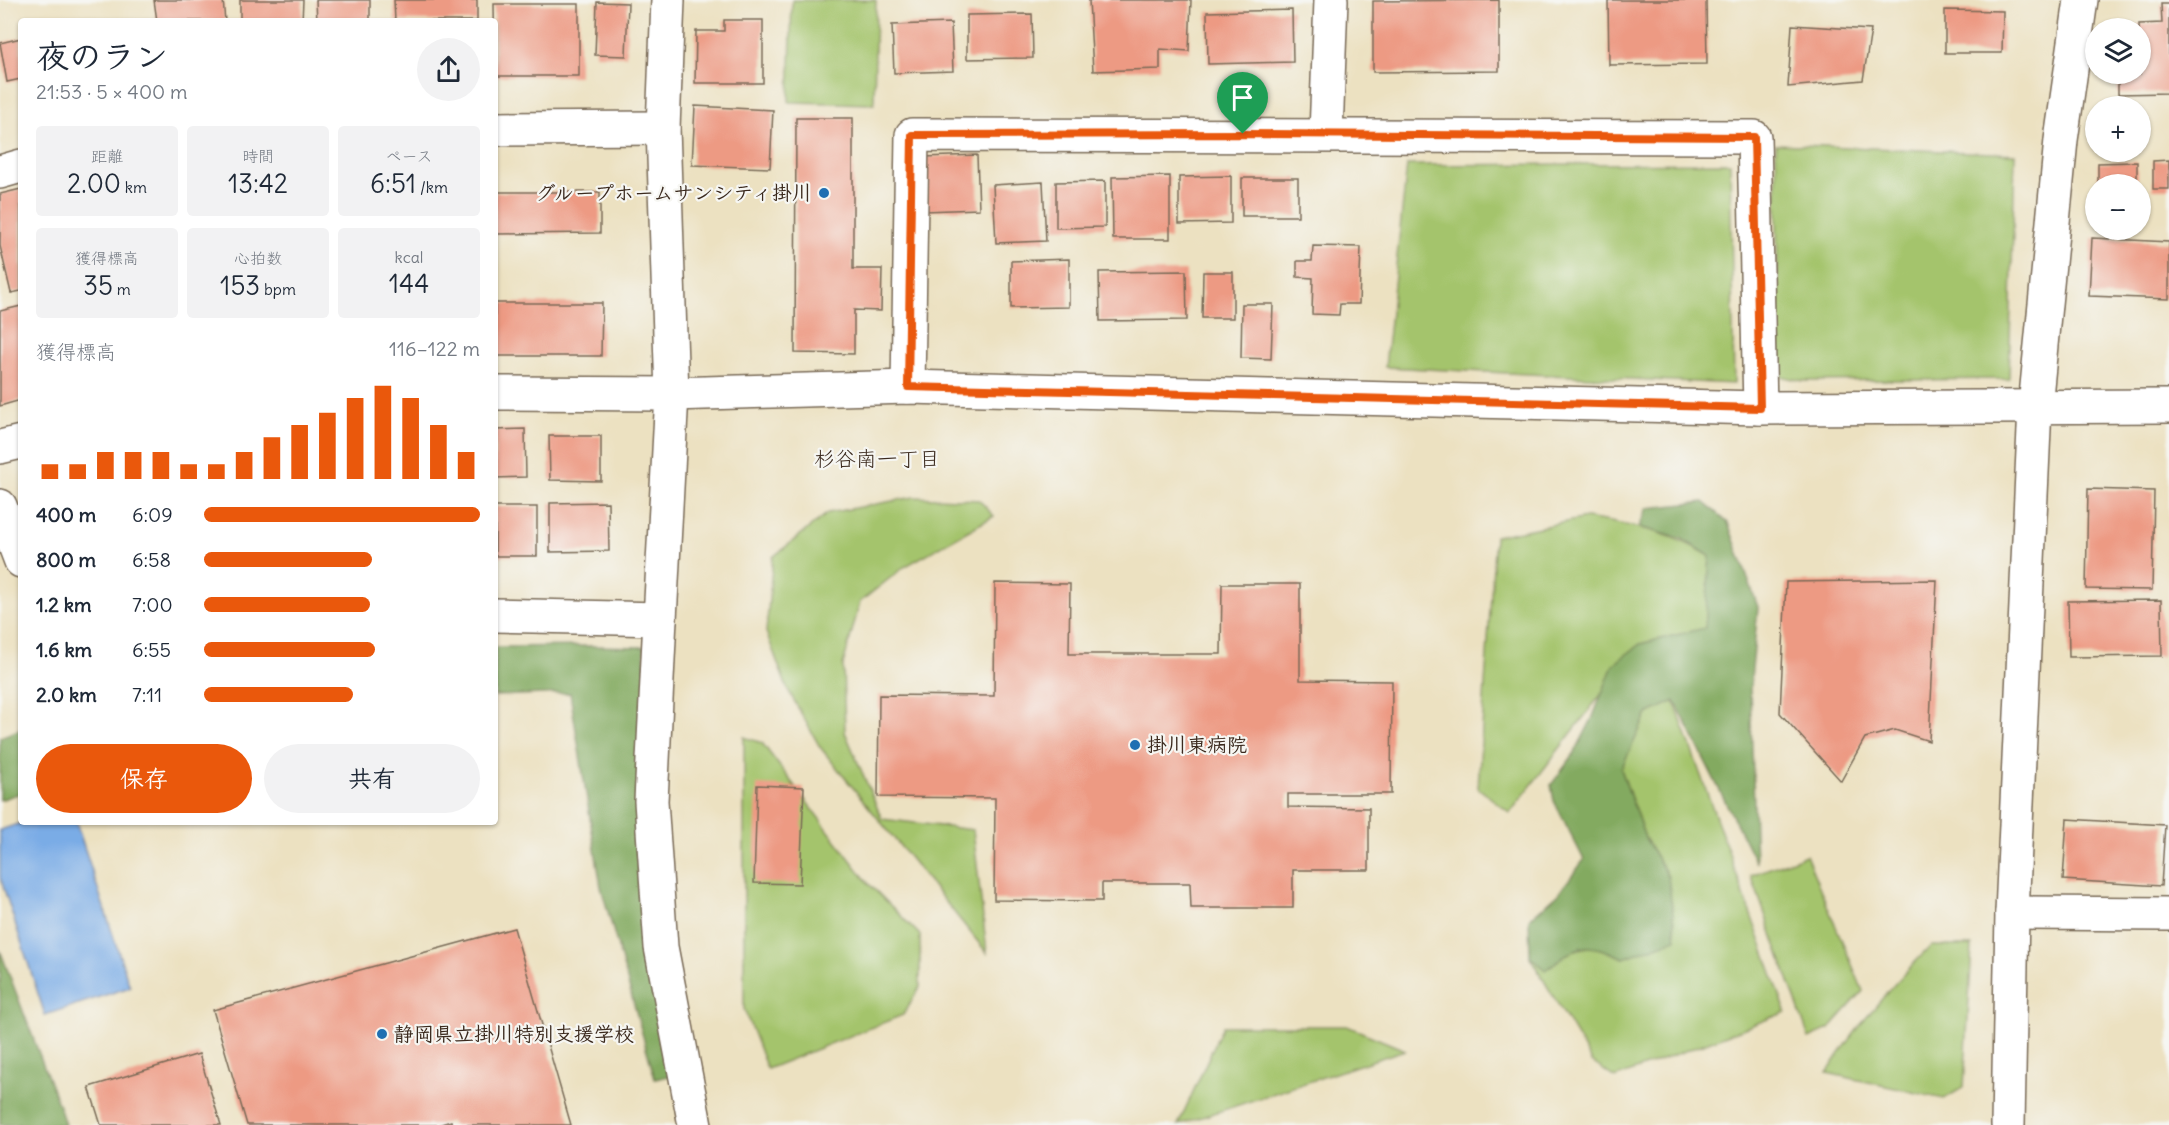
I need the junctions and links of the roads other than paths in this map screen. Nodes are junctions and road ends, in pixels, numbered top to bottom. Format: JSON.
{"nodes":[{"id":1,"x":668,"y":0,"type":"edge"},
{"id":2,"x":1331,"y":0,"type":"edge"},
{"id":3,"x":2081,"y":0,"type":"edge"},
{"id":4,"x":663,"y":128,"type":"junction"},
{"id":5,"x":498,"y":129,"type":"edge"},
{"id":6,"x":1326,"y":134,"type":"junction"},
{"id":7,"x":18,"y":167,"type":"edge"},
{"id":8,"x":0,"y":172,"type":"edge"},
{"id":9,"x":908,"y":387,"type":"junction"},
{"id":10,"x":498,"y":393,"type":"edge"},
{"id":11,"x":672,"y":394,"type":"junction"},
{"id":12,"x":2169,"y":406,"type":"edge"},
{"id":13,"x":2035,"y":407,"type":"junction"},
{"id":14,"x":1760,"y":408,"type":"junction"},
{"id":15,"x":18,"y":443,"type":"edge"},
{"id":16,"x":0,"y":447,"type":"edge"},
{"id":17,"x":0,"y":506,"type":"edge"},
{"id":18,"x":18,"y":553,"type":"edge"},
{"id":19,"x":498,"y":615,"type":"edge"},
{"id":20,"x":660,"y":619,"type":"junction"},
{"id":21,"x":2012,"y":913,"type":"junction"},
{"id":22,"x":2169,"y":914,"type":"edge"},
{"id":23,"x":695,"y":1125,"type":"edge"},
{"id":24,"x":2008,"y":1125,"type":"edge"}],
"edges":[{"from":1,"to":4,"type":"street"},
{"from":2,"to":6,"type":"street"},
{"from":3,"to":13,"type":"street"},
{"from":4,"to":5,"type":"street"},
{"from":4,"to":11,"type":"street"},
{"from":6,"to":9,"type":"street"},
{"from":6,"to":14,"type":"street"},
{"from":7,"to":8,"type":"street"},
{"from":9,"to":11,"type":"street"},
{"from":9,"to":14,"type":"street"},
{"from":10,"to":11,"type":"street"},
{"from":11,"to":20,"type":"street"},
{"from":12,"to":13,"type":"street"},
{"from":13,"to":14,"type":"street"},
{"from":13,"to":21,"type":"street"},
{"from":15,"to":16,"type":"street"},
{"from":17,"to":18,"type":"street"},
{"from":19,"to":20,"type":"street"},
{"from":20,"to":23,"type":"street"},
{"from":21,"to":22,"type":"street"},
{"from":21,"to":24,"type":"street"}]}
